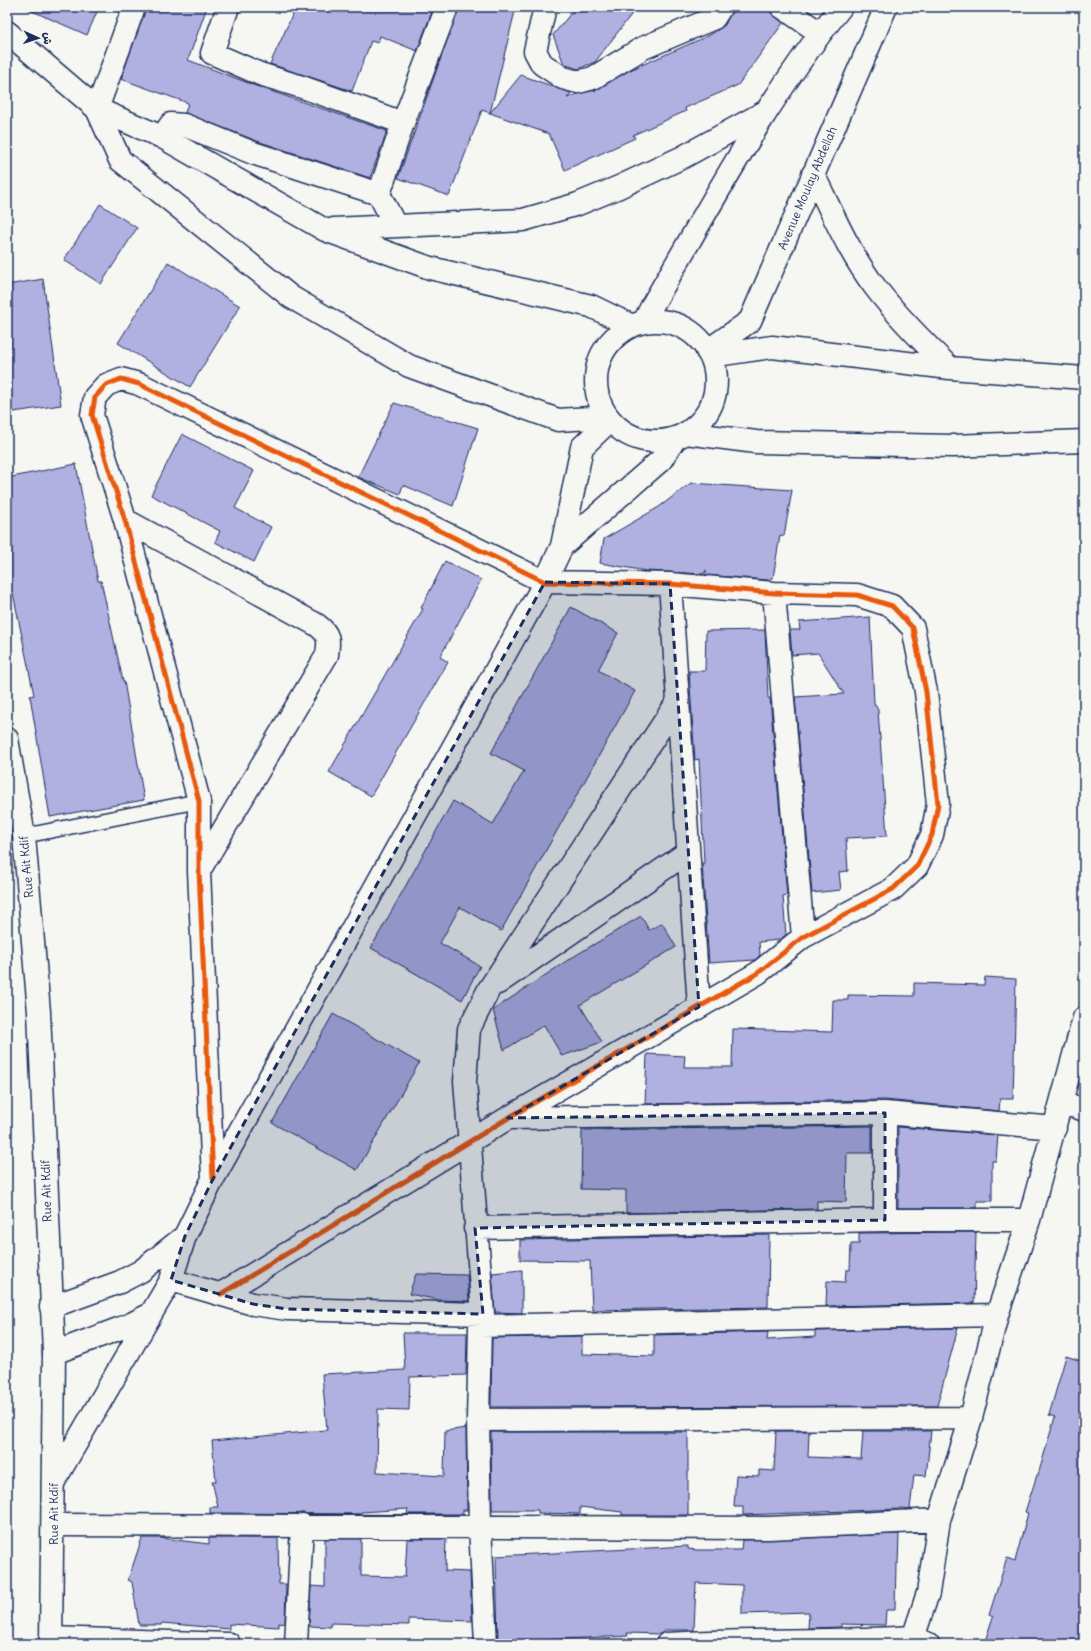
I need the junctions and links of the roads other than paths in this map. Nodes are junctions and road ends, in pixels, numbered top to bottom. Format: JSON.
{"nodes":[{"id":1,"x":134,"y":7,"type":"edge"},
{"id":2,"x":228,"y":7,"type":"edge"},
{"id":3,"x":447,"y":7,"type":"edge"},
{"id":4,"x":545,"y":7,"type":"edge"},
{"id":5,"x":721,"y":7,"type":"edge"},
{"id":6,"x":782,"y":7,"type":"edge"},
{"id":7,"x":841,"y":7,"type":"edge"},
{"id":8,"x":886,"y":7,"type":"edge"},
{"id":9,"x":7,"y":32,"type":"edge"},
{"id":10,"x":820,"y":33,"type":"junction"},
{"id":11,"x":97,"y":109,"type":"junction"},
{"id":12,"x":765,"y":112,"type":"junction"},
{"id":13,"x":403,"y":123,"type":"junction"},
{"id":14,"x":162,"y":137,"type":"junction"},
{"id":15,"x":813,"y":174,"type":"junction"},
{"id":16,"x":379,"y":194,"type":"junction"},
{"id":17,"x":394,"y":225,"type":"junction"},
{"id":18,"x":325,"y":230,"type":"junction"},
{"id":19,"x":638,"y":324,"type":"junction"},
{"id":20,"x":708,"y":354,"type":"junction"},
{"id":21,"x":950,"y":368,"type":"junction"},
{"id":22,"x":1084,"y":378,"type":"edge"},
{"id":23,"x":609,"y":419,"type":"junction"},
{"id":24,"x":680,"y":436,"type":"junction"},
{"id":25,"x":1084,"y":441,"type":"edge"},
{"id":26,"x":125,"y":520,"type":"junction"},
{"id":27,"x":562,"y":546,"type":"junction"},
{"id":28,"x":545,"y":582,"type":"junction"},
{"id":29,"x":670,"y":584,"type":"junction"},
{"id":30,"x":774,"y":593,"type":"junction"},
{"id":31,"x":678,"y":701,"type":"junction"},
{"id":32,"x":7,"y":739,"type":"edge"},
{"id":33,"x":198,"y":801,"type":"junction"},
{"id":34,"x":24,"y":836,"type":"junction"},
{"id":35,"x":688,"y":852,"type":"junction"},
{"id":36,"x":199,"y":871,"type":"junction"},
{"id":37,"x":802,"y":938,"type":"junction"},
{"id":38,"x":489,"y":989,"type":"junction"},
{"id":39,"x":699,"y":1007,"type":"junction"},
{"id":40,"x":1084,"y":1018,"type":"edge"},
{"id":41,"x":1062,"y":1102,"type":"junction"},
{"id":42,"x":1084,"y":1110,"type":"edge"},
{"id":43,"x":885,"y":1113,"type":"junction"},
{"id":44,"x":508,"y":1118,"type":"junction"},
{"id":45,"x":1055,"y":1128,"type":"junction"},
{"id":46,"x":469,"y":1142,"type":"junction"},
{"id":47,"x":214,"y":1179,"type":"junction"},
{"id":48,"x":884,"y":1220,"type":"junction"},
{"id":49,"x":1029,"y":1220,"type":"junction"},
{"id":50,"x":475,"y":1228,"type":"junction"},
{"id":51,"x":185,"y":1236,"type":"junction"},
{"id":52,"x":171,"y":1280,"type":"junction"},
{"id":53,"x":221,"y":1294,"type":"junction"},
{"id":54,"x":52,"y":1307,"type":"junction"},
{"id":55,"x":151,"y":1314,"type":"junction"},
{"id":56,"x":997,"y":1315,"type":"junction"},
{"id":57,"x":482,"y":1320,"type":"junction"},
{"id":58,"x":54,"y":1353,"type":"junction"},
{"id":59,"x":971,"y":1418,"type":"junction"},
{"id":60,"x":478,"y":1420,"type":"junction"},
{"id":61,"x":53,"y":1483,"type":"junction"},
{"id":62,"x":939,"y":1520,"type":"junction"},
{"id":63,"x":53,"y":1525,"type":"junction"},
{"id":64,"x":302,"y":1526,"type":"junction"},
{"id":65,"x":480,"y":1526,"type":"junction"},
{"id":66,"x":51,"y":1641,"type":"edge"},
{"id":67,"x":718,"y":1642,"type":"edge"},
{"id":68,"x":918,"y":1642,"type":"edge"},
{"id":69,"x":229,"y":1644,"type":"edge"},
{"id":70,"x":296,"y":1644,"type":"edge"},
{"id":71,"x":486,"y":1644,"type":"edge"},
{"id":72,"x":667,"y":1644,"type":"edge"}],
"edges":[{"from":1,"to":11,"type":"street"},
{"from":2,"to":13,"type":"street"},
{"from":3,"to":13,"type":"street"},
{"from":4,"to":5,"type":"street"},
{"from":6,"to":10,"type":"street"},
{"from":7,"to":10,"type":"street"},
{"from":8,"to":15,"type":"street","name":"Avenue Moulay Abdellah"},
{"from":9,"to":11,"type":"street"},
{"from":10,"to":12,"type":"street"},
{"from":11,"to":14,"type":"street"},
{"from":11,"to":23,"type":"street"},
{"from":12,"to":17,"type":"street"},
{"from":12,"to":19,"type":"street"},
{"from":13,"to":16,"type":"street"},
{"from":14,"to":16,"type":"street"},
{"from":14,"to":18,"type":"street"},
{"from":15,"to":20,"type":"street","name":"Avenue Moulay Abdellah"},
{"from":15,"to":21,"type":"street"},
{"from":16,"to":17,"type":"street"},
{"from":17,"to":18,"type":"street"},
{"from":18,"to":19,"type":"street"},
{"from":19,"to":20,"type":"street"},
{"from":19,"to":23,"type":"street"},
{"from":20,"to":21,"type":"street"},
{"from":20,"to":24,"type":"street"},
{"from":21,"to":22,"type":"street"},
{"from":23,"to":24,"type":"street"},
{"from":23,"to":27,"type":"street"},
{"from":24,"to":25,"type":"street"},
{"from":24,"to":27,"type":"street"},
{"from":26,"to":28,"type":"street"},
{"from":26,"to":33,"type":"street"},
{"from":26,"to":36,"type":"street"},
{"from":27,"to":28,"type":"street"},
{"from":28,"to":29,"type":"street"},
{"from":28,"to":47,"type":"street"},
{"from":29,"to":30,"type":"street"},
{"from":29,"to":31,"type":"street"},
{"from":30,"to":37,"type":"street"},
{"from":30,"to":37,"type":"street"},
{"from":31,"to":35,"type":"street"},
{"from":31,"to":38,"type":"street"},
{"from":32,"to":34,"type":"street","name":"Rue Ait Kdif"},
{"from":33,"to":34,"type":"lane"},
{"from":33,"to":36,"type":"street"},
{"from":34,"to":54,"type":"street","name":"Rue Ait Kdif"},
{"from":35,"to":38,"type":"street"},
{"from":35,"to":39,"type":"street"},
{"from":36,"to":47,"type":"street"},
{"from":37,"to":39,"type":"street"},
{"from":38,"to":46,"type":"street"},
{"from":39,"to":44,"type":"street"},
{"from":40,"to":41,"type":"street"},
{"from":41,"to":42,"type":"street"},
{"from":41,"to":45,"type":"street"},
{"from":43,"to":44,"type":"street"},
{"from":43,"to":45,"type":"street"},
{"from":43,"to":48,"type":"street"},
{"from":44,"to":46,"type":"street"},
{"from":45,"to":49,"type":"street"},
{"from":46,"to":50,"type":"street"},
{"from":46,"to":53,"type":"street"},
{"from":47,"to":51,"type":"street"},
{"from":48,"to":49,"type":"street"},
{"from":48,"to":50,"type":"street"},
{"from":49,"to":56,"type":"street"},
{"from":50,"to":57,"type":"street"},
{"from":51,"to":52,"type":"street"},
{"from":51,"to":54,"type":"street"},
{"from":52,"to":53,"type":"street"},
{"from":52,"to":55,"type":"street"},
{"from":53,"to":57,"type":"street"},
{"from":54,"to":58,"type":"street","name":"Rue Ait Kdif"},
{"from":55,"to":58,"type":"street"},
{"from":55,"to":61,"type":"street"},
{"from":56,"to":57,"type":"street"},
{"from":56,"to":59,"type":"street"},
{"from":57,"to":60,"type":"street"},
{"from":58,"to":61,"type":"street","name":"Rue Ait Kdif"},
{"from":59,"to":60,"type":"street"},
{"from":59,"to":62,"type":"street"},
{"from":60,"to":65,"type":"street"},
{"from":61,"to":63,"type":"street","name":"Rue Ait Kdif"},
{"from":62,"to":65,"type":"street"},
{"from":62,"to":68,"type":"street"},
{"from":63,"to":64,"type":"street"},
{"from":63,"to":66,"type":"street","name":"Rue Ait Kdif"},
{"from":64,"to":65,"type":"street"},
{"from":64,"to":70,"type":"street"},
{"from":65,"to":71,"type":"street"},
{"from":66,"to":69,"type":"street"},
{"from":67,"to":68,"type":"street"},
{"from":67,"to":72,"type":"street"}]}
